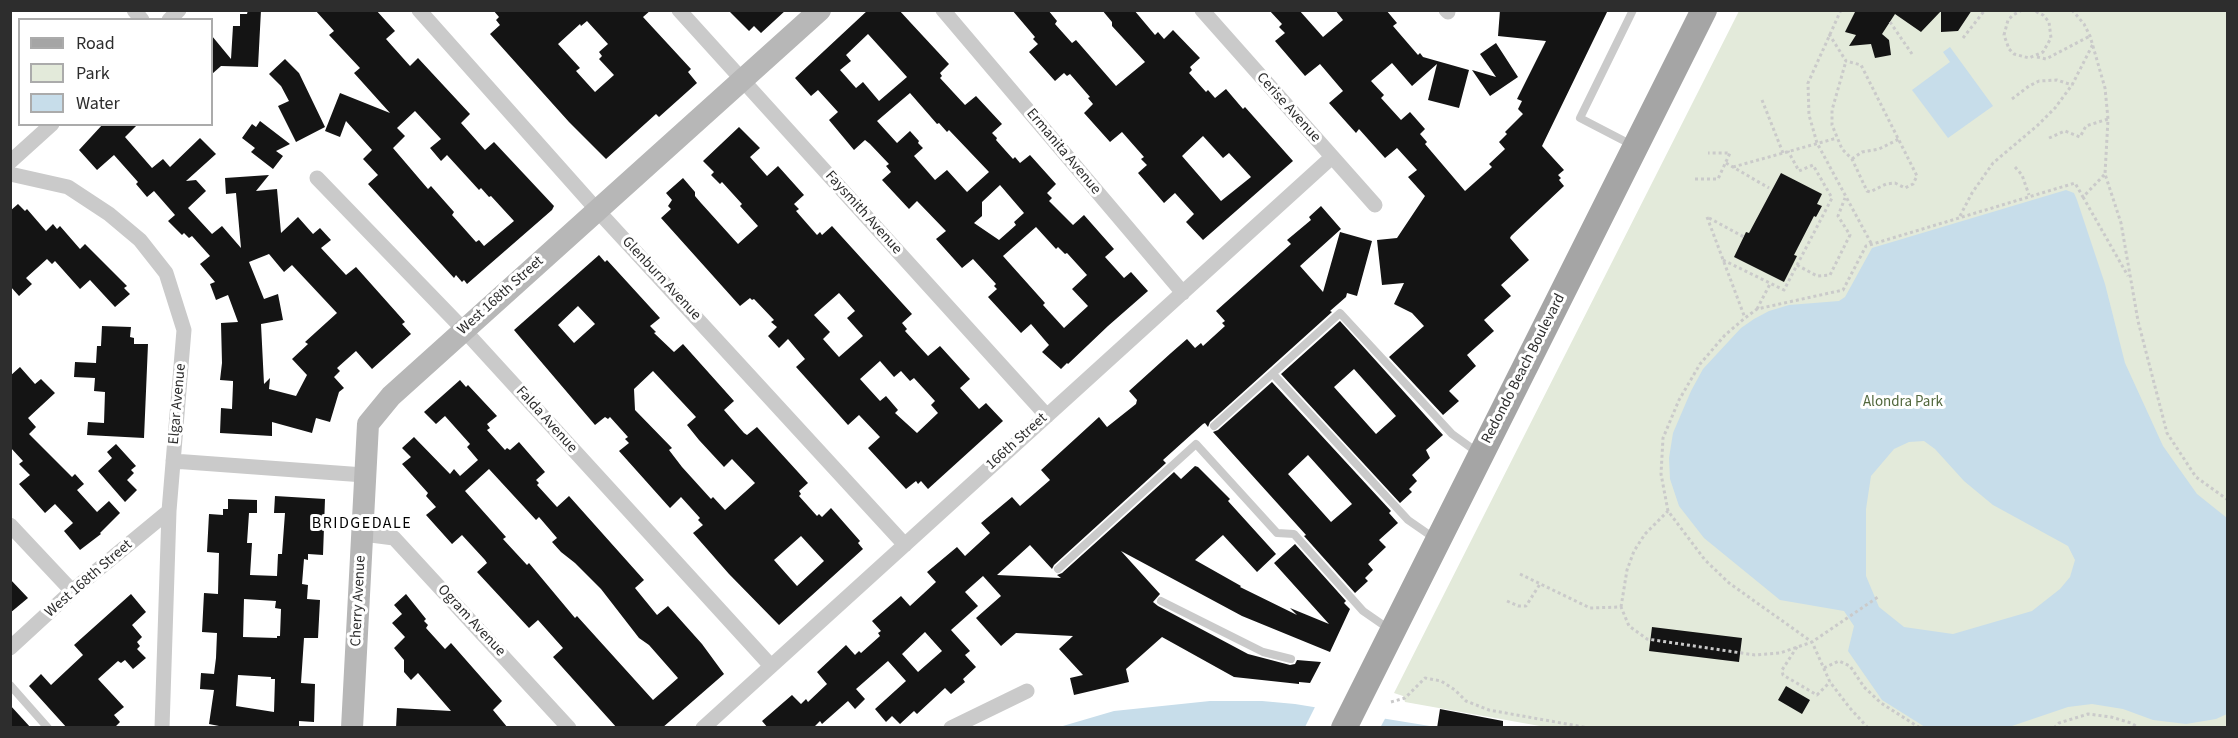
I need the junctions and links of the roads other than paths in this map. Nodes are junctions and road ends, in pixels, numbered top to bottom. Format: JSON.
{"nodes":[{"id":1,"x":419,"y":10,"type":"edge"},
{"id":2,"x":679,"y":10,"type":"edge"},
{"id":3,"x":820,"y":10,"type":"edge"},
{"id":4,"x":943,"y":10,"type":"edge"},
{"id":5,"x":1202,"y":10,"type":"edge"},
{"id":6,"x":1633,"y":10,"type":"edge"},
{"id":7,"x":1702,"y":11,"type":"edge"},
{"id":8,"x":742,"y":80,"type":"junction"},
{"id":9,"x":50,"y":126,"type":"edge"},
{"id":10,"x":1635,"y":146,"type":"junction"},
{"id":11,"x":1332,"y":157,"type":"junction"},
{"id":12,"x":10,"y":162,"type":"edge"},
{"id":13,"x":10,"y":174,"type":"edge"},
{"id":14,"x":317,"y":178,"type":"dead end"},
{"id":15,"x":1375,"y":205,"type":"dead end"},
{"id":16,"x":597,"y":210,"type":"junction"},
{"id":17,"x":1183,"y":292,"type":"junction"},
{"id":18,"x":464,"y":330,"type":"junction"},
{"id":19,"x":1273,"y":374,"type":"junction"},
{"id":20,"x":1047,"y":416,"type":"junction"},
{"id":21,"x":1214,"y":426,"type":"dead end"},
{"id":22,"x":1481,"y":455,"type":"junction"},
{"id":23,"x":174,"y":461,"type":"junction"},
{"id":24,"x":364,"y":475,"type":"junction"},
{"id":25,"x":169,"y":511,"type":"junction"},
{"id":26,"x":10,"y":525,"type":"edge"},
{"id":27,"x":363,"y":534,"type":"junction"},
{"id":28,"x":1437,"y":541,"type":"junction"},
{"id":29,"x":905,"y":545,"type":"junction"},
{"id":30,"x":1058,"y":569,"type":"dead end"},
{"id":31,"x":72,"y":591,"type":"junction"},
{"id":32,"x":1161,"y":601,"type":"dead end"},
{"id":33,"x":1392,"y":631,"type":"junction"},
{"id":34,"x":10,"y":648,"type":"edge"},
{"id":35,"x":1291,"y":659,"type":"dead end"},
{"id":36,"x":771,"y":666,"type":"junction"},
{"id":37,"x":10,"y":685,"type":"edge"},
{"id":38,"x":1027,"y":691,"type":"dead end"},
{"id":39,"x":1348,"y":719,"type":"edge"},
{"id":40,"x":709,"y":725,"type":"edge"},
{"id":41,"x":48,"y":728,"type":"edge"},
{"id":42,"x":162,"y":728,"type":"edge"},
{"id":43,"x":352,"y":728,"type":"edge"},
{"id":44,"x":569,"y":728,"type":"edge"},
{"id":45,"x":951,"y":728,"type":"edge"}],
"edges":[{"from":1,"to":16,"type":"street","name":"Glenburn Avenue"},
{"from":2,"to":8,"type":"street","name":"Faysmith Avenue"},
{"from":3,"to":8,"type":"street","name":"West 168th Street"},
{"from":4,"to":17,"type":"street","name":"Ermanita Avenue"},
{"from":5,"to":11,"type":"street","name":"Cerise Avenue"},
{"from":6,"to":10,"type":"lane"},
{"from":7,"to":10,"type":"main road","name":"Redondo Beach Boulevard"},
{"from":8,"to":16,"type":"street","name":"West 168th Street"},
{"from":8,"to":20,"type":"street","name":"Faysmith Avenue"},
{"from":9,"to":12,"type":"street"},
{"from":10,"to":22,"type":"main road","name":"Redondo Beach Boulevard"},
{"from":11,"to":15,"type":"street","name":"Cerise Avenue"},
{"from":11,"to":17,"type":"street","name":"166th Street"},
{"from":13,"to":23,"type":"street","name":"Elgar Avenue"},
{"from":14,"to":18,"type":"street","name":"Falda Avenue"},
{"from":16,"to":18,"type":"street","name":"West 168th Street"},
{"from":16,"to":29,"type":"street","name":"Glenburn Avenue"},
{"from":17,"to":20,"type":"street","name":"166th Street"},
{"from":18,"to":24,"type":"street","name":"West 168th Street"},
{"from":18,"to":36,"type":"street","name":"Falda Avenue"},
{"from":19,"to":21,"type":"lane"},
{"from":19,"to":22,"type":"lane"},
{"from":19,"to":28,"type":"lane"},
{"from":20,"to":29,"type":"street","name":"166th Street"},
{"from":22,"to":28,"type":"main road","name":"Redondo Beach Boulevard"},
{"from":23,"to":24,"type":"street"},
{"from":23,"to":25,"type":"street","name":"Elgar Avenue"},
{"from":24,"to":27,"type":"street","name":"Cherry Avenue"},
{"from":25,"to":31,"type":"street","name":"West 168th Street"},
{"from":25,"to":42,"type":"street","name":"Elgar Avenue"},
{"from":26,"to":31,"type":"street"},
{"from":27,"to":43,"type":"street","name":"Cherry Avenue"},
{"from":27,"to":44,"type":"street","name":"Ogram Avenue"},
{"from":28,"to":33,"type":"main road","name":"Redondo Beach Boulevard"},
{"from":29,"to":36,"type":"street","name":"166th Street"},
{"from":30,"to":33,"type":"lane"},
{"from":31,"to":34,"type":"street","name":"West 168th Street"},
{"from":32,"to":35,"type":"lane"},
{"from":33,"to":39,"type":"main road","name":"Redondo Beach Boulevard"},
{"from":36,"to":40,"type":"street","name":"166th Street"},
{"from":37,"to":41,"type":"lane"},
{"from":38,"to":45,"type":"street"}]}
